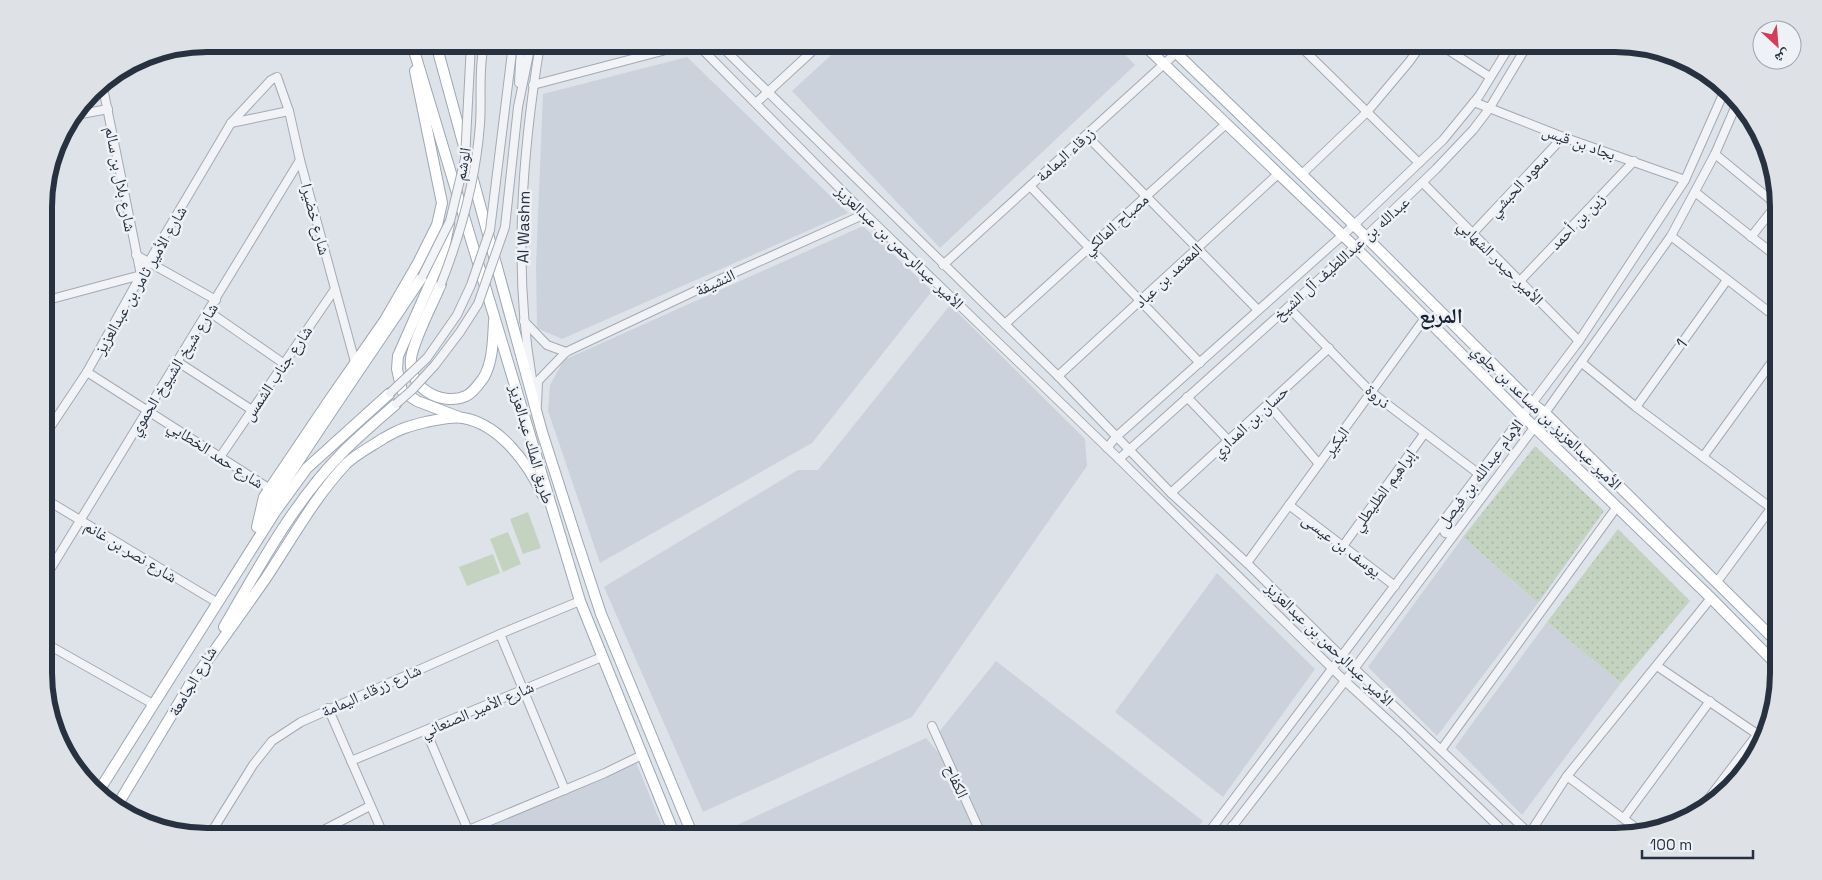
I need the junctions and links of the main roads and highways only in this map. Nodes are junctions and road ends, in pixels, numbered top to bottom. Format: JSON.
{"nodes":[{"id":1,"x":1153,"y":52,"type":"edge"},
{"id":2,"x":1175,"y":52,"type":"edge"},
{"id":3,"x":413,"y":53,"type":"edge"},
{"id":4,"x":415,"y":53,"type":"edge"},
{"id":5,"x":438,"y":53,"type":"edge"},
{"id":6,"x":450,"y":221,"type":"road end"},
{"id":7,"x":422,"y":277,"type":"road end"},
{"id":8,"x":441,"y":284,"type":"road end"},
{"id":9,"x":495,"y":315,"type":"junction"},
{"id":10,"x":390,"y":393,"type":"road end"},
{"id":11,"x":396,"y":404,"type":"road end"},
{"id":12,"x":462,"y":418,"type":"junction"},
{"id":13,"x":553,"y":515,"type":"junction"},
{"id":14,"x":257,"y":526,"type":"junction"},
{"id":15,"x":245,"y":560,"type":"junction"},
{"id":16,"x":1770,"y":635,"type":"edge"},
{"id":17,"x":1770,"y":658,"type":"edge"},
{"id":18,"x":189,"y":686,"type":"junction"},
{"id":19,"x":102,"y":786,"type":"edge"},
{"id":20,"x":120,"y":800,"type":"edge"},
{"id":21,"x":673,"y":828,"type":"edge"},
{"id":22,"x":690,"y":828,"type":"edge"}],
"edges":[{"from":1,"to":17,"type":"main road","name":"الأمير عبدالعزيز بن مساعد بن جلوي"},
{"from":2,"to":16,"type":"main road","name":"الأمير عبدالعزيز بن مساعد بن جلوي"},
{"from":3,"to":14,"type":"main road"},
{"from":4,"to":9,"type":"main road","name":"طريق الملك عبدالعزيز"},
{"from":5,"to":22,"type":"main road","name":"طريق الملك عبدالعزيز"},
{"from":6,"to":12,"type":"main road"},
{"from":7,"to":14,"type":"main road"},
{"from":8,"to":9,"type":"main road"},
{"from":9,"to":13,"type":"main road","name":"طريق الملك عبدالعزيز"},
{"from":10,"to":15,"type":"main road"},
{"from":11,"to":18,"type":"main road","name":"شارع الجامعة"},
{"from":12,"to":13,"type":"main road"},
{"from":12,"to":18,"type":"main road"},
{"from":13,"to":21,"type":"main road","name":"طريق الملك عبدالعزيز"},
{"from":14,"to":15,"type":"main road"},
{"from":15,"to":19,"type":"main road","name":"شارع الجامعة"},
{"from":18,"to":20,"type":"main road","name":"شارع الجامعة"}]}
